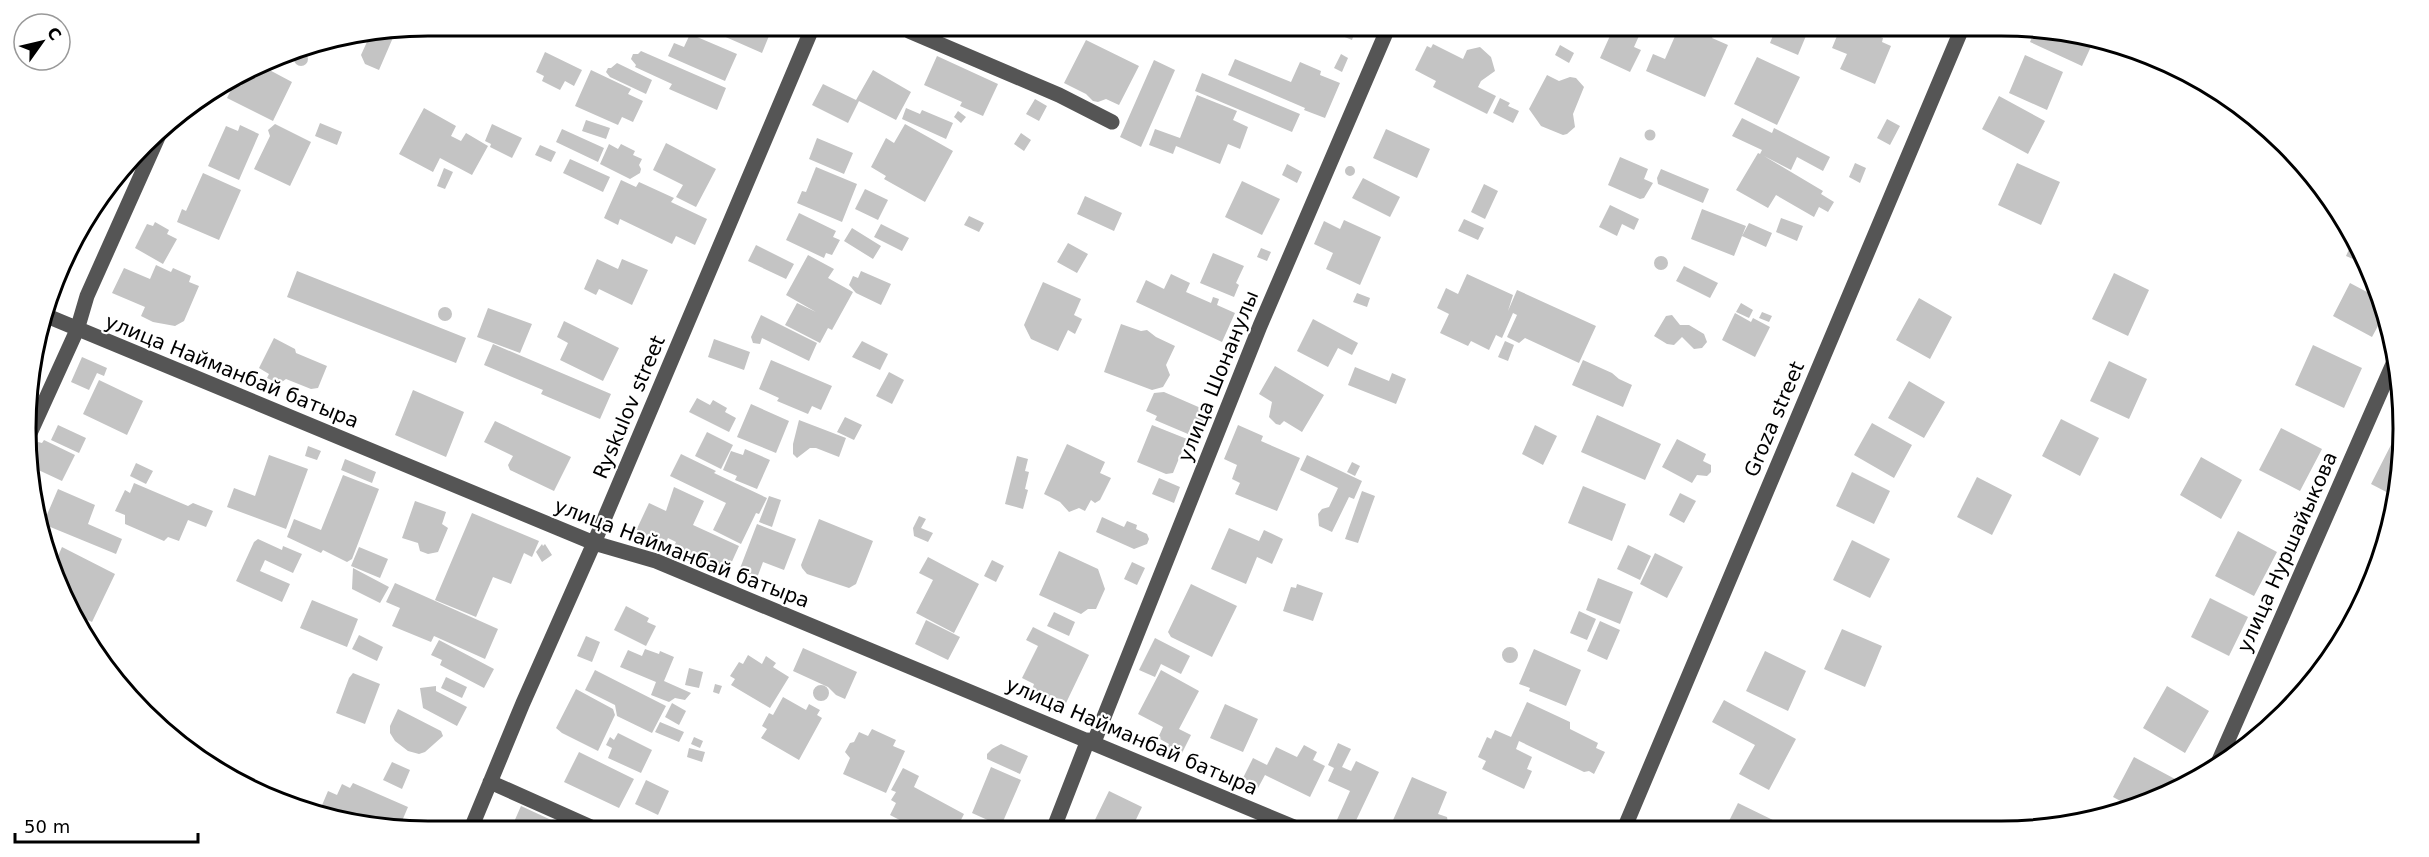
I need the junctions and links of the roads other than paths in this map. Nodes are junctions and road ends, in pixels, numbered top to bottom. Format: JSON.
{"nodes":[{"id":1,"x":808,"y":36,"type":"edge"},
{"id":2,"x":921,"y":36,"type":"edge"},
{"id":3,"x":1385,"y":36,"type":"edge"},
{"id":4,"x":1959,"y":36,"type":"edge"},
{"id":5,"x":1113,"y":122,"type":"dead end"},
{"id":6,"x":152,"y":150,"type":"edge"},
{"id":7,"x":52,"y":318,"type":"edge"},
{"id":8,"x":77,"y":330,"type":"junction"},
{"id":9,"x":2389,"y":373,"type":"edge"},
{"id":10,"x":36,"y":419,"type":"edge"},
{"id":11,"x":594,"y":543,"type":"junction"},
{"id":12,"x":1091,"y":741,"type":"junction"},
{"id":13,"x":2223,"y":752,"type":"edge"},
{"id":14,"x":490,"y":782,"type":"junction"},
{"id":15,"x":474,"y":821,"type":"edge"},
{"id":16,"x":578,"y":821,"type":"edge"},
{"id":17,"x":1057,"y":821,"type":"edge"},
{"id":18,"x":1280,"y":821,"type":"edge"},
{"id":19,"x":1627,"y":821,"type":"edge"}],
"edges":[{"from":1,"to":11,"type":"street","name":"Ryskulov street"},
{"from":2,"to":5,"type":"street"},
{"from":3,"to":12,"type":"street","name":"улица Шонанулы"},
{"from":4,"to":19,"type":"street","name":"Groza street"},
{"from":6,"to":8,"type":"street"},
{"from":7,"to":8,"type":"street","name":"улица Найманбай батыра"},
{"from":8,"to":10,"type":"street"},
{"from":8,"to":11,"type":"street","name":"улица Найманбай батыра"},
{"from":9,"to":13,"type":"street","name":"улица Нуршайыкова"},
{"from":11,"to":12,"type":"street","name":"улица Найманбай батыра"},
{"from":11,"to":14,"type":"street","name":"Ryskulov street"},
{"from":12,"to":17,"type":"street","name":"улица Шонанулы"},
{"from":12,"to":18,"type":"street","name":"улица Найманбай батыра"},
{"from":14,"to":15,"type":"street","name":"Ryskulov street"},
{"from":14,"to":16,"type":"street"}]}
